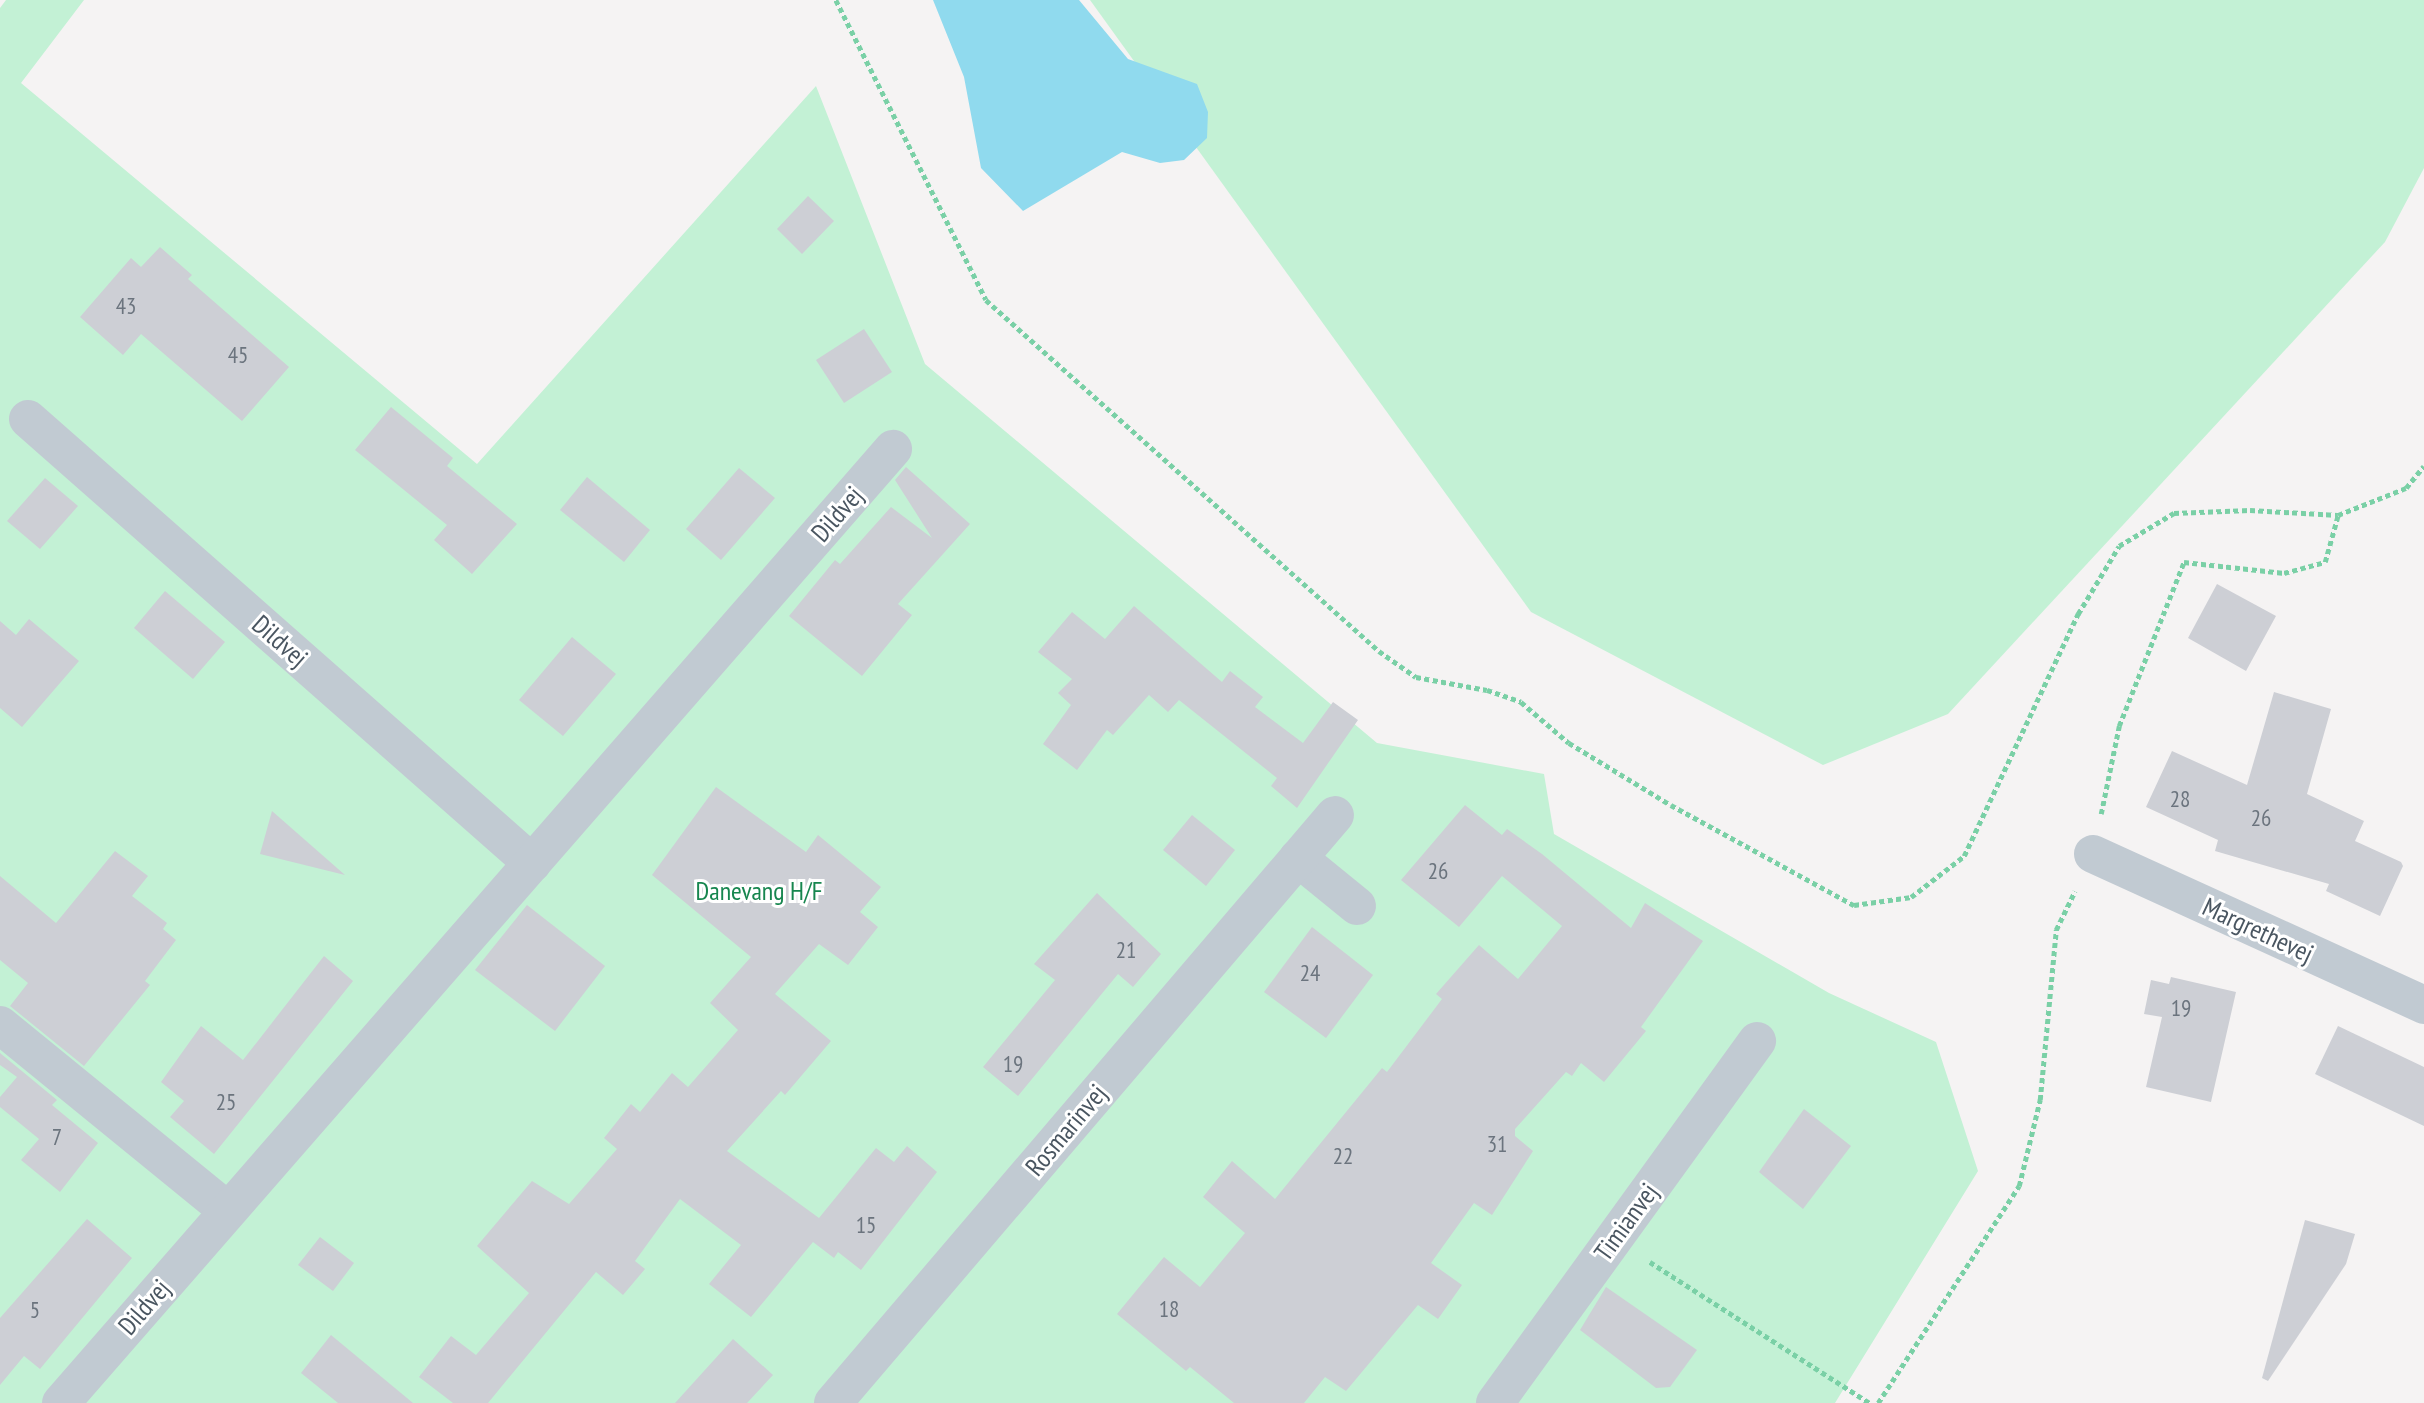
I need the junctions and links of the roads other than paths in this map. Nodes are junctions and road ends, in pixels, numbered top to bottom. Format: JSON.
{"nodes":[{"id":1,"x":28,"y":419,"type":"dead end"},
{"id":2,"x":893,"y":449,"type":"dead end"},
{"id":3,"x":1335,"y":815,"type":"dead end"},
{"id":4,"x":2093,"y":854,"type":"road end"},
{"id":5,"x":1298,"y":858,"type":"junction"},
{"id":6,"x":532,"y":863,"type":"junction"},
{"id":7,"x":1357,"y":906,"type":"dead end"},
{"id":8,"x":2424,"y":1006,"type":"edge"},
{"id":9,"x":0,"y":1025,"type":"edge"},
{"id":10,"x":1757,"y":1041,"type":"dead end"},
{"id":11,"x":228,"y":1211,"type":"junction"},
{"id":12,"x":61,"y":1403,"type":"edge"},
{"id":13,"x":833,"y":1403,"type":"edge"},
{"id":14,"x":1495,"y":1403,"type":"edge"}],
"edges":[{"from":1,"to":6,"type":"street","name":"Dildvej"},
{"from":2,"to":6,"type":"street","name":"Dildvej"},
{"from":3,"to":5,"type":"street","name":"Rosmarinvej"},
{"from":4,"to":8,"type":"street","name":"Margrethevej"},
{"from":5,"to":7,"type":"street"},
{"from":5,"to":13,"type":"street","name":"Rosmarinvej"},
{"from":6,"to":11,"type":"street","name":"Dildvej"},
{"from":9,"to":11,"type":"street"},
{"from":10,"to":14,"type":"street","name":"Timianvej"},
{"from":11,"to":12,"type":"street","name":"Dildvej"}]}
